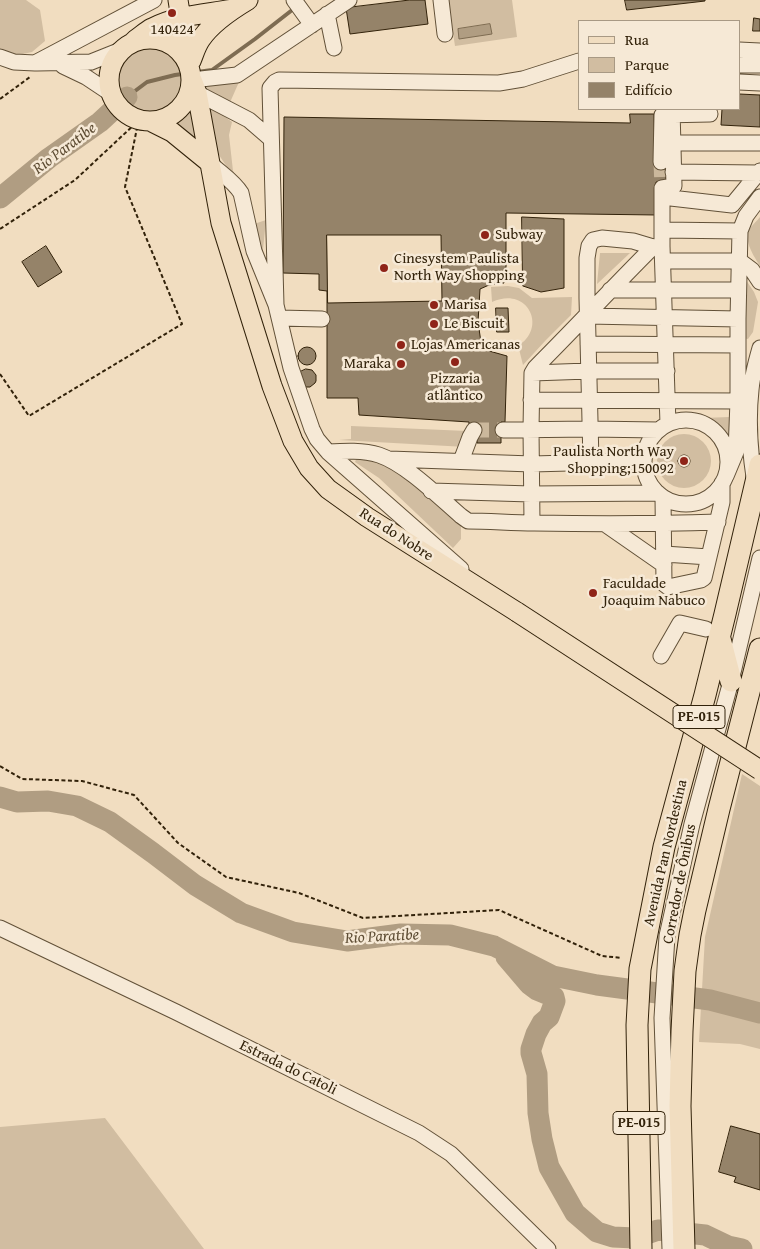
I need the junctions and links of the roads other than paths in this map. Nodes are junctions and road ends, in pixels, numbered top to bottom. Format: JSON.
{"nodes":[{"id":1,"x":154,"y":0,"type":"edge"},
{"id":2,"x":349,"y":0,"type":"edge"},
{"id":3,"x":441,"y":0,"type":"edge"},
{"id":4,"x":240,"y":4,"type":"edge"},
{"id":5,"x":179,"y":6,"type":"edge"},
{"id":6,"x":303,"y":12,"type":"edge"},
{"id":7,"x":327,"y":14,"type":"junction"},
{"id":8,"x":445,"y":34,"type":"dead end"},
{"id":9,"x":126,"y":46,"type":"junction"},
{"id":10,"x":334,"y":48,"type":"dead end"},
{"id":11,"x":740,"y":50,"type":"edge"},
{"id":12,"x":760,"y":51,"type":"edge"},
{"id":13,"x":4,"y":59,"type":"edge"},
{"id":14,"x":578,"y":61,"type":"edge"},
{"id":15,"x":35,"y":63,"type":"junction"},
{"id":16,"x":57,"y":64,"type":"junction"},
{"id":17,"x":740,"y":65,"type":"edge"},
{"id":18,"x":760,"y":66,"type":"edge"},
{"id":19,"x":191,"y":72,"type":"junction"},
{"id":20,"x":740,"y":82,"type":"edge"},
{"id":21,"x":760,"y":83,"type":"edge"},
{"id":22,"x":111,"y":94,"type":"junction"},
{"id":23,"x":669,"y":113,"type":"edge"},
{"id":24,"x":710,"y":114,"type":"dead end"},
{"id":25,"x":139,"y":119,"type":"junction"},
{"id":26,"x":271,"y":139,"type":"junction"},
{"id":27,"x":667,"y":143,"type":"junction"},
{"id":28,"x":760,"y":143,"type":"edge"},
{"id":29,"x":210,"y":162,"type":"junction"},
{"id":30,"x":667,"y":167,"type":"junction"},
{"id":31,"x":759,"y":172,"type":"edge"},
{"id":32,"x":662,"y":197,"type":"junction"},
{"id":33,"x":756,"y":202,"type":"edge"},
{"id":34,"x":732,"y":205,"type":"junction"},
{"id":35,"x":662,"y":230,"type":"junction"},
{"id":36,"x":740,"y":232,"type":"junction"},
{"id":37,"x":273,"y":250,"type":"junction"},
{"id":38,"x":254,"y":251,"type":"junction"},
{"id":39,"x":660,"y":251,"type":"junction"},
{"id":40,"x":740,"y":261,"type":"junction"},
{"id":41,"x":760,"y":282,"type":"edge"},
{"id":42,"x":610,"y":290,"type":"junction"},
{"id":43,"x":664,"y":290,"type":"junction"},
{"id":44,"x":738,"y":290,"type":"junction"},
{"id":45,"x":277,"y":312,"type":"junction"},
{"id":46,"x":588,"y":316,"type":"junction"},
{"id":47,"x":665,"y":318,"type":"junction"},
{"id":48,"x":322,"y":319,"type":"dead end"},
{"id":49,"x":738,"y":319,"type":"junction"},
{"id":50,"x":588,"y":344,"type":"junction"},
{"id":51,"x":666,"y":346,"type":"junction"},
{"id":52,"x":738,"y":346,"type":"junction"},
{"id":53,"x":760,"y":348,"type":"edge"},
{"id":54,"x":667,"y":371,"type":"junction"},
{"id":55,"x":589,"y":372,"type":"junction"},
{"id":56,"x":532,"y":373,"type":"junction"},
{"id":57,"x":531,"y":400,"type":"junction"},
{"id":58,"x":590,"y":401,"type":"junction"},
{"id":59,"x":668,"y":401,"type":"junction"},
{"id":60,"x":738,"y":401,"type":"junction"},
{"id":61,"x":663,"y":427,"type":"junction"},
{"id":62,"x":531,"y":429,"type":"junction"},
{"id":63,"x":590,"y":429,"type":"junction"},
{"id":64,"x":474,"y":430,"type":"dead end"},
{"id":65,"x":503,"y":430,"type":"tunnel mouth"},
{"id":66,"x":328,"y":452,"type":"junction"},
{"id":67,"x":389,"y":459,"type":"junction"},
{"id":68,"x":644,"y":461,"type":"junction"},
{"id":69,"x":461,"y":462,"type":"junction"},
{"id":70,"x":591,"y":462,"type":"junction"},
{"id":71,"x":532,"y":464,"type":"junction"},
{"id":72,"x":758,"y":475,"type":"edge"},
{"id":73,"x":724,"y":479,"type":"junction"},
{"id":74,"x":431,"y":491,"type":"junction"},
{"id":75,"x":531,"y":494,"type":"junction"},
{"id":76,"x":660,"y":495,"type":"junction"},
{"id":77,"x":718,"y":522,"type":"junction"},
{"id":78,"x":532,"y":523,"type":"junction"},
{"id":79,"x":605,"y":524,"type":"junction"},
{"id":80,"x":664,"y":524,"type":"junction"},
{"id":81,"x":709,"y":557,"type":"junction"},
{"id":82,"x":760,"y":558,"type":"edge"},
{"id":83,"x":664,"y":560,"type":"junction"},
{"id":84,"x":487,"y":593,"type":"junction"},
{"id":85,"x":713,"y":633,"type":"junction"},
{"id":86,"x":760,"y":648,"type":"edge"},
{"id":87,"x":661,"y":656,"type":"dead end"},
{"id":88,"x":732,"y":681,"type":"junction"},
{"id":89,"x":760,"y":770,"type":"edge"},
{"id":90,"x":0,"y":928,"type":"edge"},
{"id":91,"x":675,"y":972,"type":"junction"},
{"id":92,"x":677,"y":1224,"type":"junction"},
{"id":93,"x":548,"y":1249,"type":"edge"},
{"id":94,"x":641,"y":1249,"type":"edge"},
{"id":95,"x":670,"y":1249,"type":"edge"},
{"id":96,"x":684,"y":1249,"type":"edge"}],
"edges":[{"from":1,"to":15,"type":"street"},
{"from":2,"to":7,"type":"street"},
{"from":3,"to":8,"type":"street"},
{"from":4,"to":5,"type":"main road"},
{"from":4,"to":19,"type":"main road"},
{"from":5,"to":9,"type":"main road"},
{"from":5,"to":19,"type":"main road","name":"Rua do Nobre"},
{"from":6,"to":7,"type":"street"},
{"from":6,"to":19,"type":"street"},
{"from":7,"to":10,"type":"street"},
{"from":9,"to":16,"type":"street"},
{"from":9,"to":19,"type":"main road"},
{"from":9,"to":22,"type":"main road"},
{"from":11,"to":12,"type":"street"},
{"from":13,"to":15,"type":"street"},
{"from":14,"to":26,"type":"street"},
{"from":15,"to":16,"type":"street"},
{"from":16,"to":22,"type":"street"},
{"from":17,"to":18,"type":"street"},
{"from":19,"to":25,"type":"main road"},
{"from":19,"to":26,"type":"street"},
{"from":19,"to":29,"type":"main road","name":"Rua do Nobre"},
{"from":20,"to":21,"type":"street"},
{"from":22,"to":25,"type":"main road"},
{"from":23,"to":24,"type":"street"},
{"from":23,"to":27,"type":"street"},
{"from":25,"to":29,"type":"main road"},
{"from":26,"to":37,"type":"street"},
{"from":27,"to":28,"type":"street"},
{"from":27,"to":30,"type":"street"},
{"from":29,"to":38,"type":"street"},
{"from":29,"to":84,"type":"main road","name":"Rua do Nobre"},
{"from":30,"to":31,"type":"street"},
{"from":30,"to":32,"type":"street"},
{"from":31,"to":34,"type":"street"},
{"from":32,"to":34,"type":"street"},
{"from":32,"to":35,"type":"street"},
{"from":33,"to":34,"type":"street"},
{"from":33,"to":36,"type":"street"},
{"from":35,"to":36,"type":"street"},
{"from":35,"to":39,"type":"street"},
{"from":36,"to":40,"type":"street"},
{"from":37,"to":38,"type":"street"},
{"from":37,"to":45,"type":"street"},
{"from":38,"to":45,"type":"street"},
{"from":39,"to":40,"type":"street"},
{"from":39,"to":42,"type":"street"},
{"from":39,"to":43,"type":"street"},
{"from":39,"to":46,"type":"street"},
{"from":40,"to":41,"type":"street"},
{"from":40,"to":44,"type":"street"},
{"from":42,"to":43,"type":"street"},
{"from":42,"to":46,"type":"street"},
{"from":43,"to":44,"type":"street"},
{"from":43,"to":47,"type":"street"},
{"from":44,"to":49,"type":"street"},
{"from":45,"to":48,"type":"street"},
{"from":45,"to":66,"type":"street"},
{"from":46,"to":47,"type":"street"},
{"from":46,"to":50,"type":"street"},
{"from":46,"to":56,"type":"street"},
{"from":47,"to":49,"type":"street"},
{"from":47,"to":51,"type":"street"},
{"from":49,"to":52,"type":"street"},
{"from":50,"to":51,"type":"street"},
{"from":50,"to":55,"type":"street"},
{"from":51,"to":52,"type":"street"},
{"from":51,"to":54,"type":"street"},
{"from":52,"to":60,"type":"street"},
{"from":53,"to":72,"type":"street"},
{"from":54,"to":55,"type":"street"},
{"from":54,"to":59,"type":"street"},
{"from":55,"to":56,"type":"street"},
{"from":55,"to":58,"type":"street"},
{"from":56,"to":57,"type":"street"},
{"from":57,"to":58,"type":"street"},
{"from":57,"to":62,"type":"street"},
{"from":58,"to":59,"type":"street"},
{"from":58,"to":63,"type":"street"},
{"from":59,"to":60,"type":"street"},
{"from":59,"to":61,"type":"street"},
{"from":60,"to":73,"type":"street"},
{"from":61,"to":63,"type":"street"},
{"from":61,"to":68,"type":"street"},
{"from":61,"to":73,"type":"street"},
{"from":62,"to":63,"type":"street"},
{"from":62,"to":65,"type":"street"},
{"from":62,"to":71,"type":"street"},
{"from":63,"to":70,"type":"street"},
{"from":64,"to":69,"type":"street"},
{"from":66,"to":67,"type":"street"},
{"from":66,"to":84,"type":"street"},
{"from":67,"to":69,"type":"street"},
{"from":67,"to":74,"type":"street"},
{"from":68,"to":70,"type":"street"},
{"from":68,"to":76,"type":"street"},
{"from":69,"to":71,"type":"street"},
{"from":70,"to":71,"type":"street"},
{"from":71,"to":75,"type":"street"},
{"from":72,"to":85,"type":"highway","name":"Avenida Pan Nordestina","number":"PE-015"},
{"from":73,"to":76,"type":"street"},
{"from":73,"to":77,"type":"street"},
{"from":74,"to":75,"type":"street"},
{"from":74,"to":78,"type":"street"},
{"from":75,"to":76,"type":"street"},
{"from":75,"to":78,"type":"street"},
{"from":76,"to":80,"type":"street"},
{"from":77,"to":80,"type":"street"},
{"from":77,"to":81,"type":"street"},
{"from":78,"to":79,"type":"street"},
{"from":79,"to":80,"type":"street"},
{"from":79,"to":83,"type":"street"},
{"from":80,"to":83,"type":"street"},
{"from":81,"to":83,"type":"street"},
{"from":81,"to":83,"type":"street"},
{"from":82,"to":88,"type":"street","name":"Corredor de Ônibus"},
{"from":84,"to":89,"type":"main road","name":"Rua do Nobre","bridge":true},
{"from":85,"to":87,"type":"street"},
{"from":85,"to":88,"type":"highway"},
{"from":85,"to":94,"type":"highway","name":"Avenida Pan Nordestina","number":"PE-015"},
{"from":86,"to":91,"type":"highway","number":"PE-015"},
{"from":88,"to":91,"type":"street","name":"Corredor de Ônibus"},
{"from":90,"to":93,"type":"street","name":"Estrada do Catoli"},
{"from":91,"to":92,"type":"highway","number":"PE-015"},
{"from":92,"to":95,"type":"street"},
{"from":92,"to":96,"type":"highway","number":"PE-015"}]}
